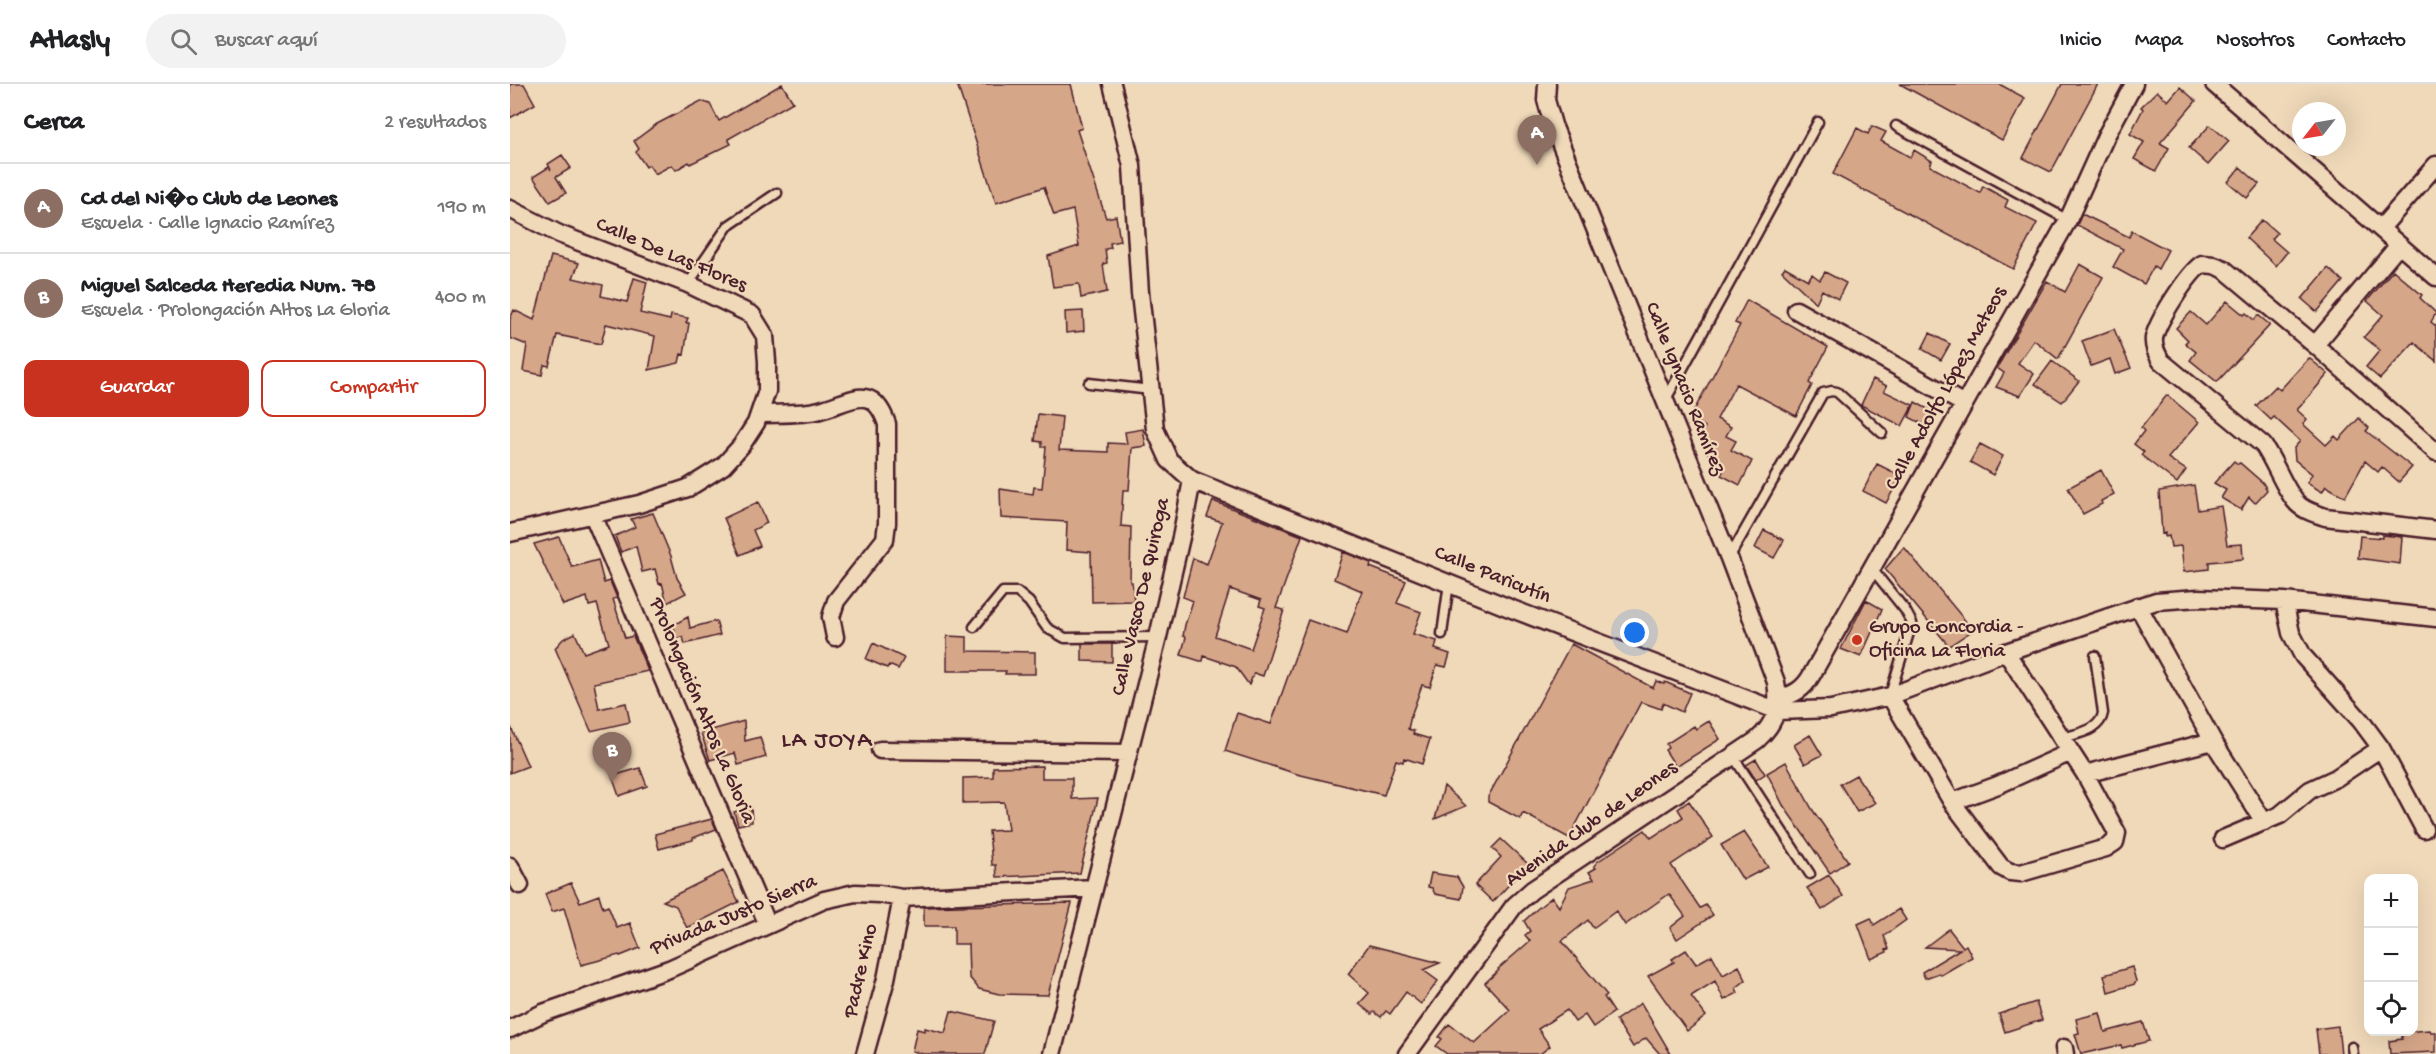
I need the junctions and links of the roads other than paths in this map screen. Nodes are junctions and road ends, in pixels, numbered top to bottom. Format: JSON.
{"nodes":[{"id":1,"x":1112,"y":84,"type":"edge"},
{"id":2,"x":1548,"y":84,"type":"edge"},
{"id":3,"x":2134,"y":84,"type":"edge"},
{"id":4,"x":2214,"y":84,"type":"edge"},
{"id":5,"x":1818,"y":122,"type":"dead end"},
{"id":6,"x":1896,"y":126,"type":"dead end"},
{"id":7,"x":2436,"y":165,"type":"edge"},
{"id":8,"x":777,"y":193,"type":"dead end"},
{"id":9,"x":510,"y":209,"type":"edge"},
{"id":10,"x":2068,"y":220,"type":"junction"},
{"id":11,"x":2380,"y":228,"type":"junction"},
{"id":12,"x":2399,"y":245,"type":"junction"},
{"id":13,"x":2436,"y":277,"type":"edge"},
{"id":14,"x":688,"y":284,"type":"junction"},
{"id":15,"x":1796,"y":310,"type":"dead end"},
{"id":16,"x":2315,"y":345,"type":"junction"},
{"id":17,"x":1089,"y":383,"type":"dead end"},
{"id":18,"x":1151,"y":390,"type":"junction"},
{"id":19,"x":1665,"y":401,"type":"junction"},
{"id":20,"x":1964,"y":404,"type":"junction"},
{"id":21,"x":759,"y":414,"type":"junction"},
{"id":22,"x":1882,"y":433,"type":"dead end"},
{"id":23,"x":2436,"y":452,"type":"edge"},
{"id":24,"x":1192,"y":480,"type":"junction"},
{"id":25,"x":593,"y":515,"type":"junction"},
{"id":26,"x":2436,"y":530,"type":"edge"},
{"id":27,"x":510,"y":533,"type":"edge"},
{"id":28,"x":1729,"y":558,"type":"junction"},
{"id":29,"x":1872,"y":569,"type":"junction"},
{"id":30,"x":1449,"y":583,"type":"junction"},
{"id":31,"x":2284,"y":601,"type":"junction"},
{"id":32,"x":2138,"y":606,"type":"junction"},
{"id":33,"x":2436,"y":618,"type":"edge"},
{"id":34,"x":974,"y":627,"type":"dead end"},
{"id":35,"x":1442,"y":634,"type":"dead end"},
{"id":36,"x":835,"y":637,"type":"dead end"},
{"id":37,"x":1158,"y":637,"type":"junction"},
{"id":38,"x":2006,"y":652,"type":"junction"},
{"id":39,"x":2095,"y":656,"type":"dead end"},
{"id":40,"x":1890,"y":696,"type":"junction"},
{"id":41,"x":1778,"y":705,"type":"junction"},
{"id":42,"x":2213,"y":741,"type":"junction"},
{"id":43,"x":2067,"y":745,"type":"junction"},
{"id":44,"x":2381,"y":748,"type":"junction"},
{"id":45,"x":880,"y":750,"type":"dead end"},
{"id":46,"x":1127,"y":753,"type":"junction"},
{"id":47,"x":1733,"y":756,"type":"junction"},
{"id":48,"x":2085,"y":774,"type":"junction"},
{"id":49,"x":1952,"y":802,"type":"junction"},
{"id":50,"x":2264,"y":822,"type":"junction"},
{"id":51,"x":2424,"y":829,"type":"dead end"},
{"id":52,"x":2223,"y":839,"type":"dead end"},
{"id":53,"x":510,"y":866,"type":"edge"},
{"id":54,"x":1810,"y":874,"type":"dead end"},
{"id":55,"x":520,"y":885,"type":"dead end"},
{"id":56,"x":1093,"y":888,"type":"junction"},
{"id":57,"x":902,"y":898,"type":"junction"},
{"id":58,"x":768,"y":925,"type":"junction"},
{"id":59,"x":510,"y":1029,"type":"edge"},
{"id":60,"x":1414,"y":1052,"type":"edge"},
{"id":61,"x":865,"y":1054,"type":"edge"},
{"id":62,"x":1052,"y":1054,"type":"edge"}],
"edges":[{"from":1,"to":18,"type":"street","name":"Calle Vasco De Quiroga"},
{"from":2,"to":19,"type":"street","name":"Calle Ignacio Ramírez"},
{"from":3,"to":10,"type":"street","name":"Calle Adolfo López Mateos"},
{"from":4,"to":11,"type":"street"},
{"from":5,"to":19,"type":"lane"},
{"from":6,"to":10,"type":"lane"},
{"from":7,"to":11,"type":"street"},
{"from":8,"to":14,"type":"lane"},
{"from":9,"to":14,"type":"street","name":"Calle De Las Flores"},
{"from":10,"to":20,"type":"street","name":"Calle Adolfo López Mateos"},
{"from":11,"to":12,"type":"street"},
{"from":12,"to":13,"type":"street"},
{"from":12,"to":16,"type":"street"},
{"from":14,"to":21,"type":"street","name":"Calle De Las Flores"},
{"from":15,"to":20,"type":"street"},
{"from":16,"to":23,"type":"street"},
{"from":16,"to":26,"type":"street"},
{"from":17,"to":18,"type":"lane"},
{"from":18,"to":24,"type":"street","name":"Calle Vasco De Quiroga"},
{"from":19,"to":28,"type":"street","name":"Calle Ignacio Ramírez"},
{"from":20,"to":29,"type":"street","name":"Calle Adolfo López Mateos"},
{"from":21,"to":25,"type":"street","name":"Calle De Las Flores"},
{"from":21,"to":36,"type":"street"},
{"from":22,"to":28,"type":"lane"},
{"from":24,"to":30,"type":"street","name":"Calle Paricutín"},
{"from":24,"to":37,"type":"street","name":"Calle Vasco De Quiroga"},
{"from":25,"to":27,"type":"street","name":"Calle De Las Flores"},
{"from":25,"to":58,"type":"street","name":"Prolongación Altos La Gloria"},
{"from":28,"to":41,"type":"street","name":"Calle Ignacio Ramírez"},
{"from":29,"to":40,"type":"lane"},
{"from":29,"to":41,"type":"street","name":"Calle Adolfo López Mateos"},
{"from":30,"to":35,"type":"lane"},
{"from":30,"to":41,"type":"street","name":"Calle Paricutín"},
{"from":31,"to":32,"type":"street"},
{"from":31,"to":33,"type":"street"},
{"from":31,"to":44,"type":"street"},
{"from":32,"to":38,"type":"street"},
{"from":32,"to":42,"type":"street"},
{"from":34,"to":37,"type":"lane"},
{"from":37,"to":46,"type":"street","name":"Calle Vasco De Quiroga"},
{"from":38,"to":40,"type":"street"},
{"from":38,"to":43,"type":"street"},
{"from":39,"to":43,"type":"lane"},
{"from":40,"to":41,"type":"street"},
{"from":40,"to":49,"type":"street"},
{"from":41,"to":47,"type":"street","name":"Avenida Club de Leones"},
{"from":42,"to":48,"type":"street"},
{"from":42,"to":50,"type":"street"},
{"from":43,"to":48,"type":"street"},
{"from":43,"to":49,"type":"street"},
{"from":44,"to":50,"type":"street"},
{"from":44,"to":51,"type":"street"},
{"from":45,"to":46,"type":"street"},
{"from":46,"to":56,"type":"street","name":"Calle Vasco De Quiroga"},
{"from":47,"to":54,"type":"lane"},
{"from":47,"to":60,"type":"street","name":"Avenida Club de Leones"},
{"from":48,"to":49,"type":"street"},
{"from":50,"to":52,"type":"street"},
{"from":53,"to":55,"type":"street"},
{"from":56,"to":57,"type":"street","name":"Privada Justo Sierra"},
{"from":56,"to":62,"type":"street","name":"Calle Vasco De Quiroga"},
{"from":57,"to":58,"type":"street","name":"Privada Justo Sierra"},
{"from":57,"to":61,"type":"street","name":"Padre Kino"},
{"from":58,"to":59,"type":"street","name":"Privada Justo Sierra"}]}
